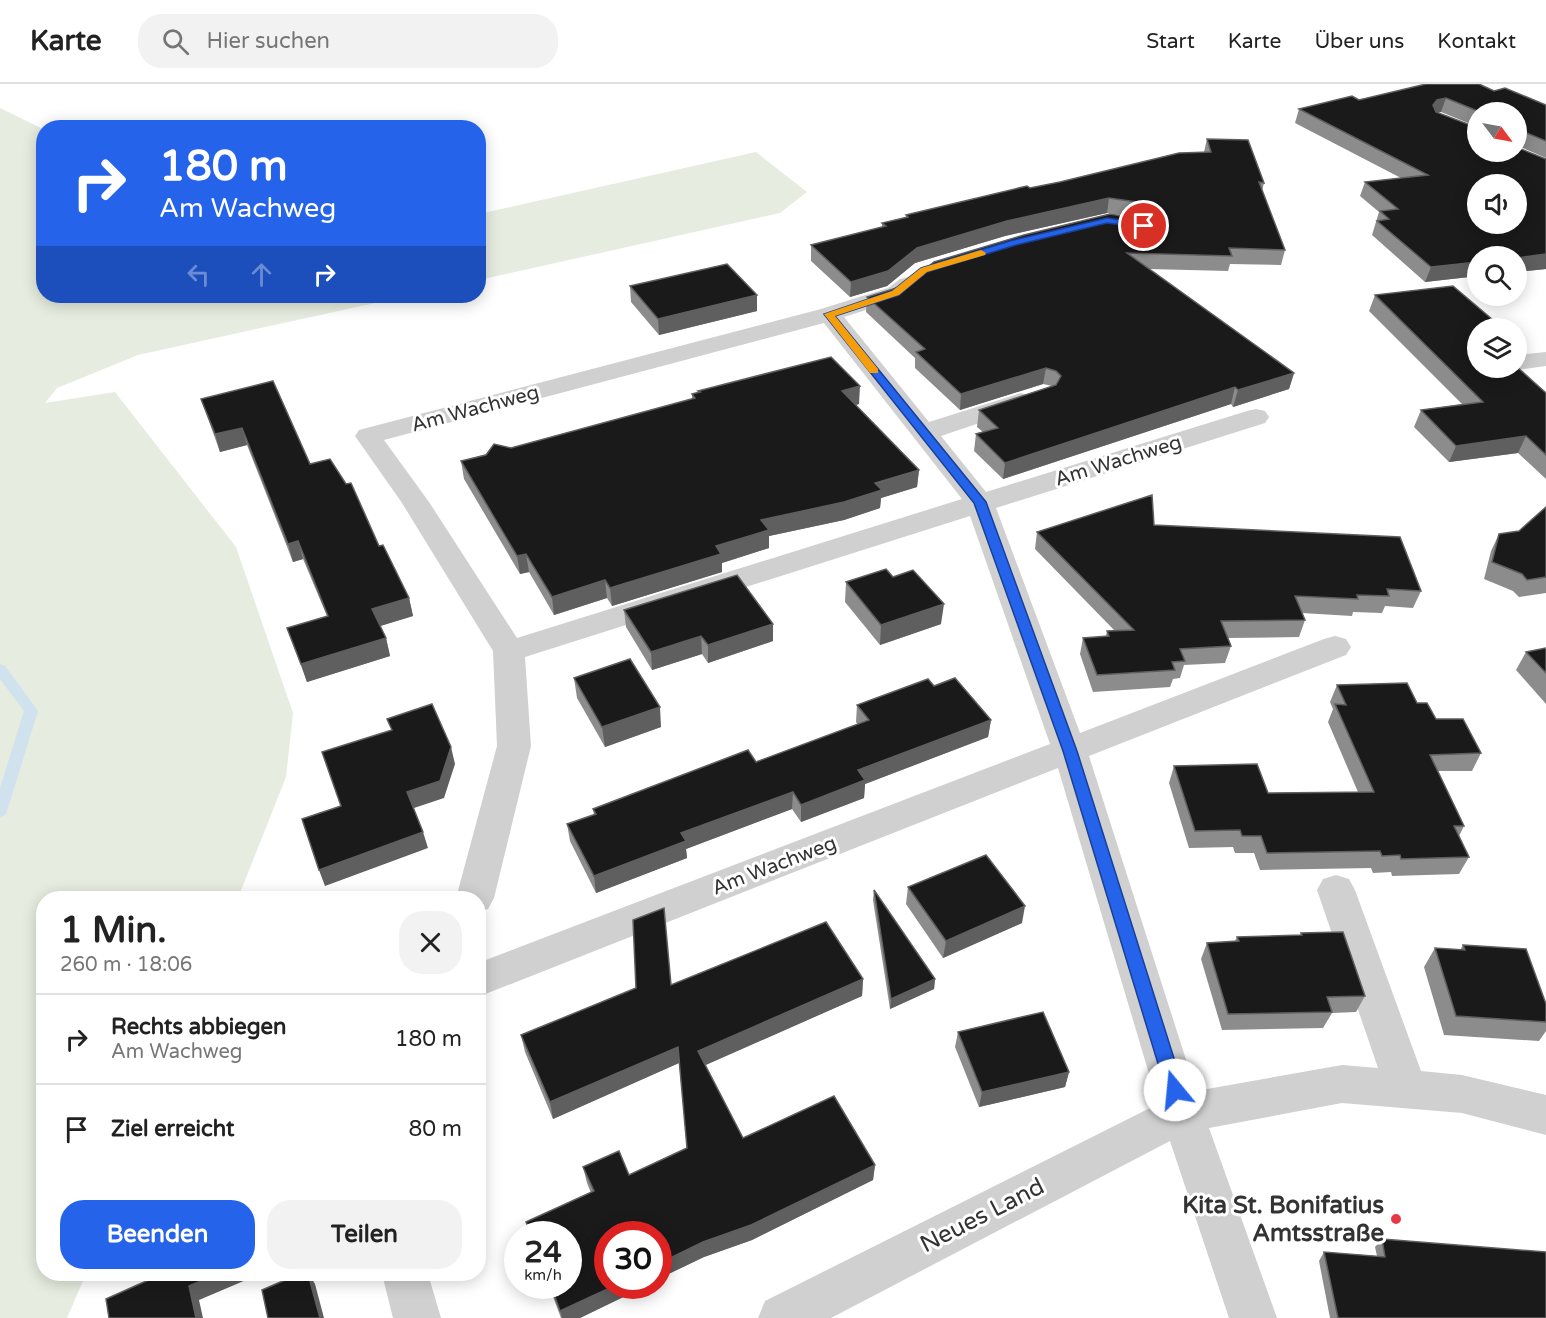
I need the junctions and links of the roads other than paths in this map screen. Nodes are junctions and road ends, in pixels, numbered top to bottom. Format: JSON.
{"nodes":[{"id":1,"x":924,"y":270,"type":"edge"},
{"id":2,"x":829,"y":314,"type":"junction"},
{"id":3,"x":1546,"y":359,"type":"edge"},
{"id":4,"x":1527,"y":362,"type":"edge"},
{"id":5,"x":1044,"y":394,"type":"edge"},
{"id":6,"x":1256,"y":417,"type":"dead end"},
{"id":7,"x":923,"y":433,"type":"junction"},
{"id":8,"x":980,"y":502,"type":"junction"},
{"id":9,"x":1335,"y":647,"type":"dead end"},
{"id":10,"x":509,"y":651,"type":"junction"},
{"id":11,"x":1070,"y":751,"type":"junction"},
{"id":12,"x":1336,"y":890,"type":"dead end"},
{"id":13,"x":477,"y":891,"type":"edge"},
{"id":14,"x":486,"y":977,"type":"edge"},
{"id":15,"x":1407,"y":1090,"type":"junction"},
{"id":16,"x":1182,"y":1113,"type":"junction"},
{"id":17,"x":1546,"y":1115,"type":"edge"},
{"id":18,"x":407,"y":1281,"type":"edge"},
{"id":19,"x":417,"y":1318,"type":"edge"},
{"id":20,"x":782,"y":1318,"type":"edge"},
{"id":21,"x":1253,"y":1318,"type":"edge"}],
"edges":[{"from":1,"to":2,"type":"street","name":"Am Wachweg"},
{"from":2,"to":7,"type":"street"},
{"from":2,"to":10,"type":"street","name":"Am Wachweg"},
{"from":3,"to":4,"type":"street"},
{"from":5,"to":7,"type":"street"},
{"from":6,"to":8,"type":"street","name":"Am Wachweg"},
{"from":7,"to":8,"type":"street"},
{"from":8,"to":10,"type":"street","name":"Am Wachweg"},
{"from":8,"to":11,"type":"street"},
{"from":9,"to":11,"type":"street","name":"Am Wachweg"},
{"from":10,"to":13,"type":"street","name":"Am Wachweg"},
{"from":11,"to":14,"type":"street","name":"Am Wachweg"},
{"from":11,"to":16,"type":"street"},
{"from":12,"to":15,"type":"street"},
{"from":15,"to":16,"type":"street","name":"Neues Land"},
{"from":15,"to":17,"type":"street","name":"Neues Land"},
{"from":16,"to":20,"type":"street","name":"Neues Land"},
{"from":16,"to":21,"type":"street"},
{"from":18,"to":19,"type":"street"}]}
